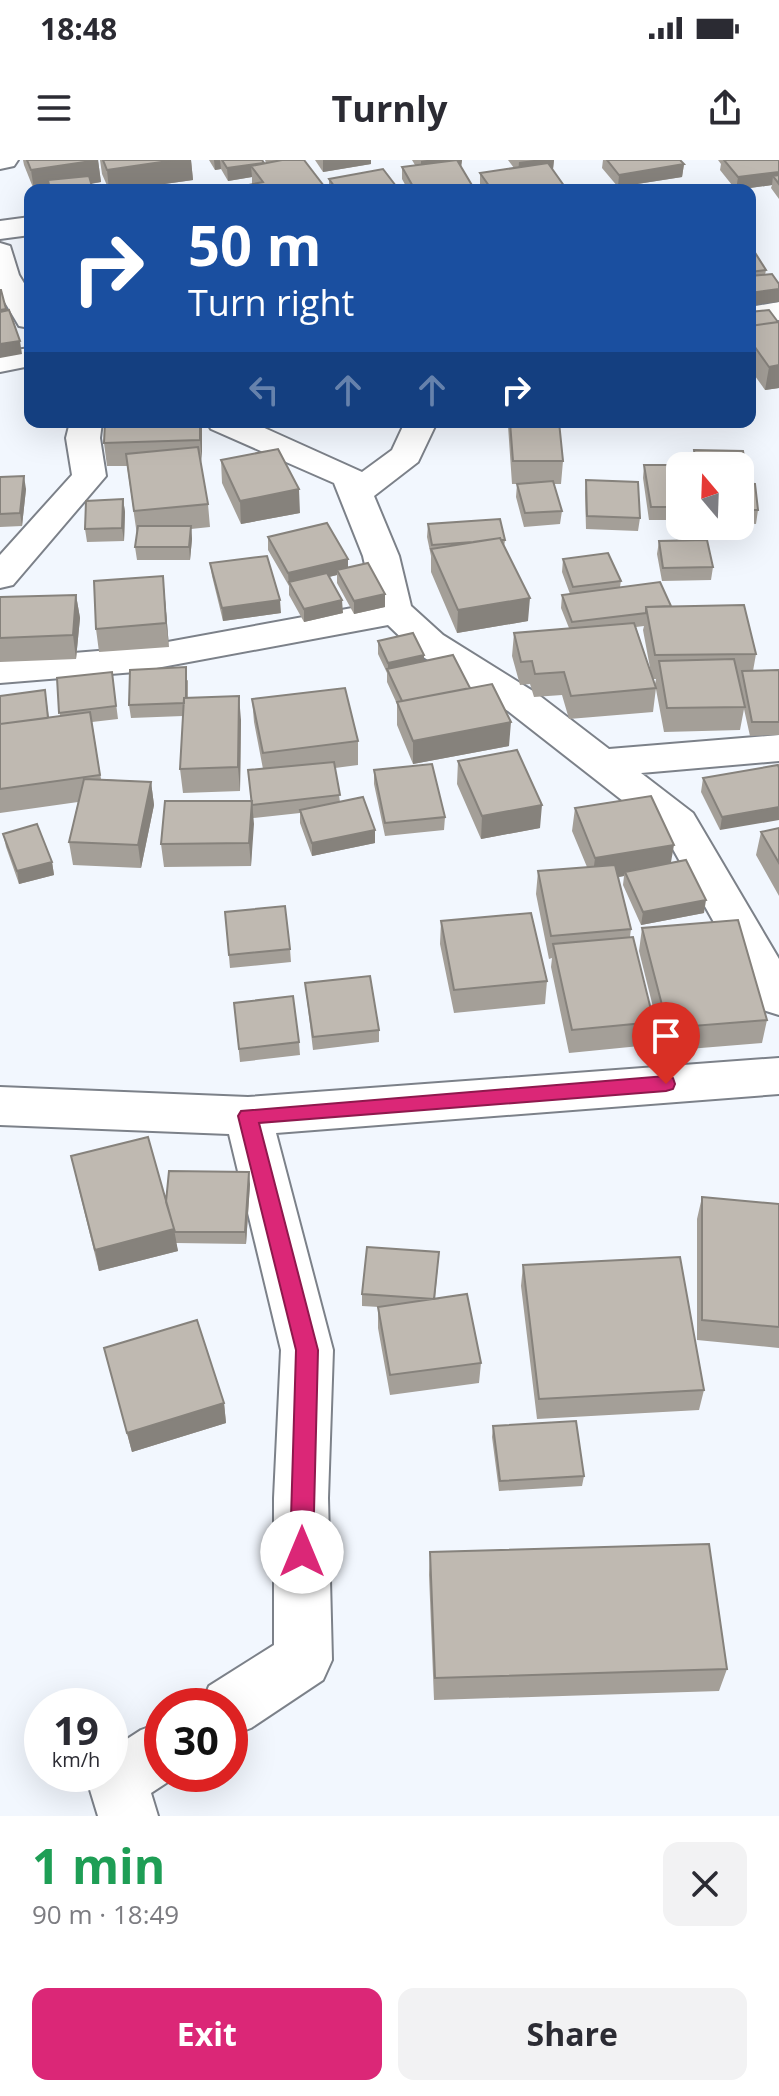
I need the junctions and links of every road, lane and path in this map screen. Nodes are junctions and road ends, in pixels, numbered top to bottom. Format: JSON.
{"nodes":[{"id":1,"x":24,"y":227,"type":"edge"},
{"id":2,"x":0,"y":230,"type":"edge"},
{"id":3,"x":7,"y":265,"type":"edge"},
{"id":4,"x":24,"y":305,"type":"edge"},
{"id":5,"x":779,"y":311,"type":"edge"},
{"id":6,"x":756,"y":315,"type":"edge"},
{"id":7,"x":24,"y":358,"type":"edge"},
{"id":8,"x":0,"y":362,"type":"edge"},
{"id":9,"x":85,"y":428,"type":"edge"},
{"id":10,"x":237,"y":428,"type":"edge"},
{"id":11,"x":418,"y":428,"type":"edge"},
{"id":12,"x":355,"y":494,"type":"junction"},
{"id":13,"x":0,"y":577,"type":"edge"},
{"id":14,"x":396,"y":612,"type":"junction"},
{"id":15,"x":0,"y":671,"type":"edge"},
{"id":16,"x":779,"y":748,"type":"edge"},
{"id":17,"x":603,"y":763,"type":"junction"},
{"id":18,"x":779,"y":998,"type":"edge"},
{"id":19,"x":779,"y":1076,"type":"edge"},
{"id":20,"x":0,"y":1106,"type":"edge"},
{"id":21,"x":248,"y":1116,"type":"junction"},
{"id":22,"x":248,"y":1695,"type":"edge"},
{"id":23,"x":144,"y":1763,"type":"edge"},
{"id":24,"x":128,"y":1816,"type":"edge"}],
"edges":[{"from":1,"to":2,"type":"street"},
{"from":3,"to":4,"type":"street"},
{"from":5,"to":6,"type":"street"},
{"from":7,"to":8,"type":"street"},
{"from":9,"to":13,"type":"street"},
{"from":10,"to":12,"type":"street"},
{"from":11,"to":12,"type":"street"},
{"from":12,"to":14,"type":"street"},
{"from":14,"to":15,"type":"street"},
{"from":14,"to":17,"type":"street"},
{"from":16,"to":17,"type":"street"},
{"from":17,"to":18,"type":"street"},
{"from":19,"to":21,"type":"street"},
{"from":20,"to":21,"type":"street"},
{"from":21,"to":22,"type":"street"},
{"from":23,"to":24,"type":"street"}]}
